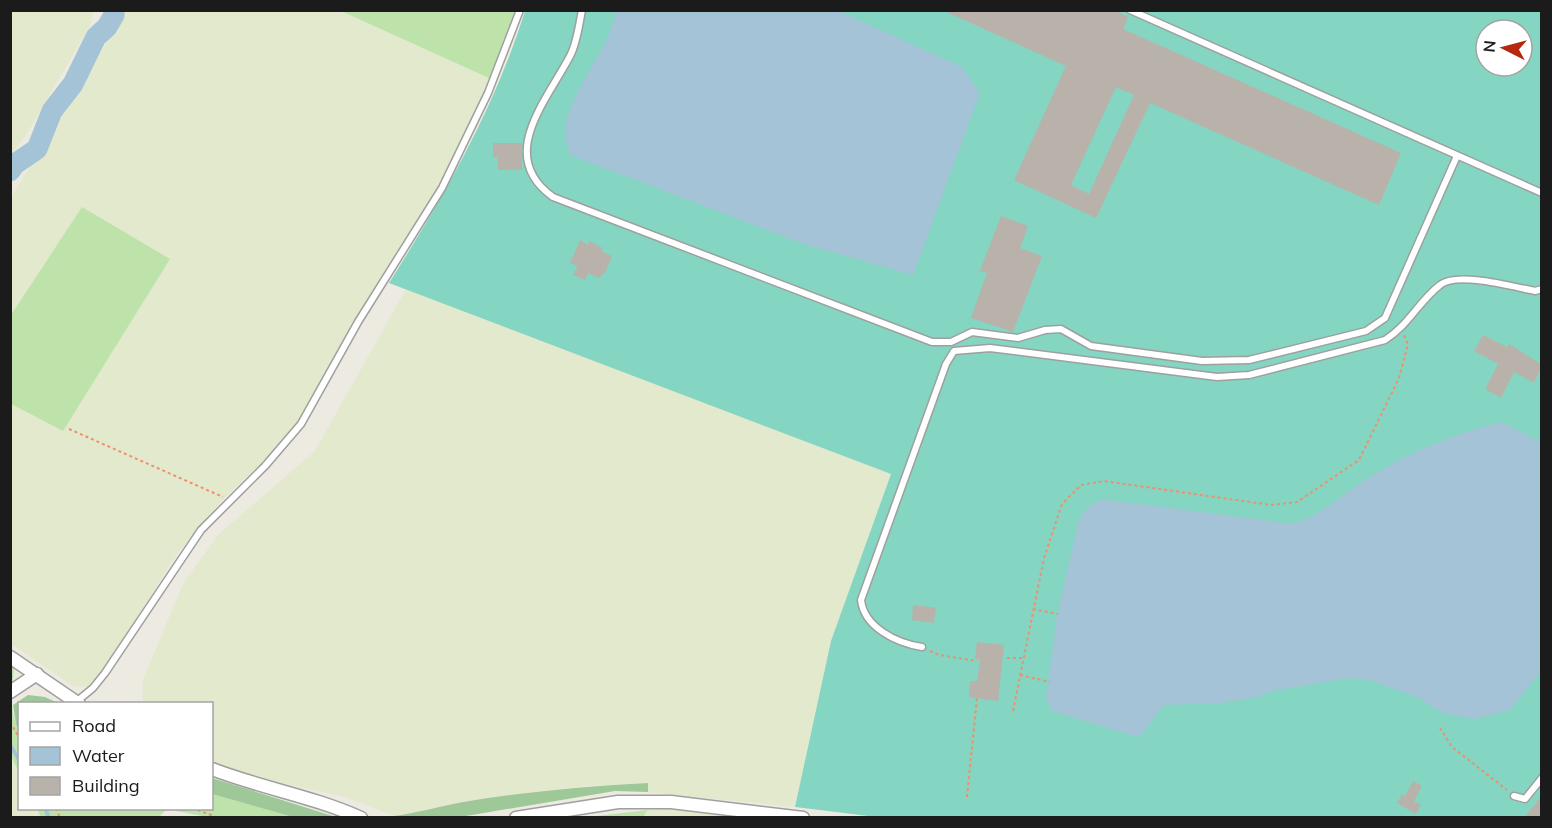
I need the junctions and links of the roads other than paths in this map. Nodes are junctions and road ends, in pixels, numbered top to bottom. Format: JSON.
{"nodes":[{"id":1,"x":520,"y":10,"type":"edge"},
{"id":2,"x":582,"y":10,"type":"edge"},
{"id":3,"x":1130,"y":10,"type":"edge"},
{"id":4,"x":1457,"y":156,"type":"junction"},
{"id":5,"x":1542,"y":193,"type":"edge"},
{"id":6,"x":1542,"y":290,"type":"edge"},
{"id":7,"x":922,"y":647,"type":"road end"},
{"id":8,"x":10,"y":657,"type":"edge"},
{"id":9,"x":37,"y":674,"type":"junction"},
{"id":10,"x":10,"y":693,"type":"edge"},
{"id":11,"x":77,"y":702,"type":"edge"},
{"id":12,"x":79,"y":702,"type":"edge"},
{"id":13,"x":213,"y":769,"type":"edge"},
{"id":14,"x":1542,"y":778,"type":"edge"},
{"id":15,"x":1514,"y":796,"type":"road end"},
{"id":16,"x":361,"y":818,"type":"edge"},
{"id":17,"x":516,"y":818,"type":"edge"},
{"id":18,"x":803,"y":818,"type":"edge"}],
"edges":[{"from":1,"to":12,"type":"lane"},
{"from":2,"to":4,"type":"lane"},
{"from":3,"to":4,"type":"lane"},
{"from":4,"to":5,"type":"lane"},
{"from":6,"to":7,"type":"lane"},
{"from":8,"to":9,"type":"street"},
{"from":9,"to":10,"type":"street"},
{"from":9,"to":11,"type":"street"},
{"from":13,"to":16,"type":"street"},
{"from":14,"to":15,"type":"lane"},
{"from":17,"to":18,"type":"street"}]}
